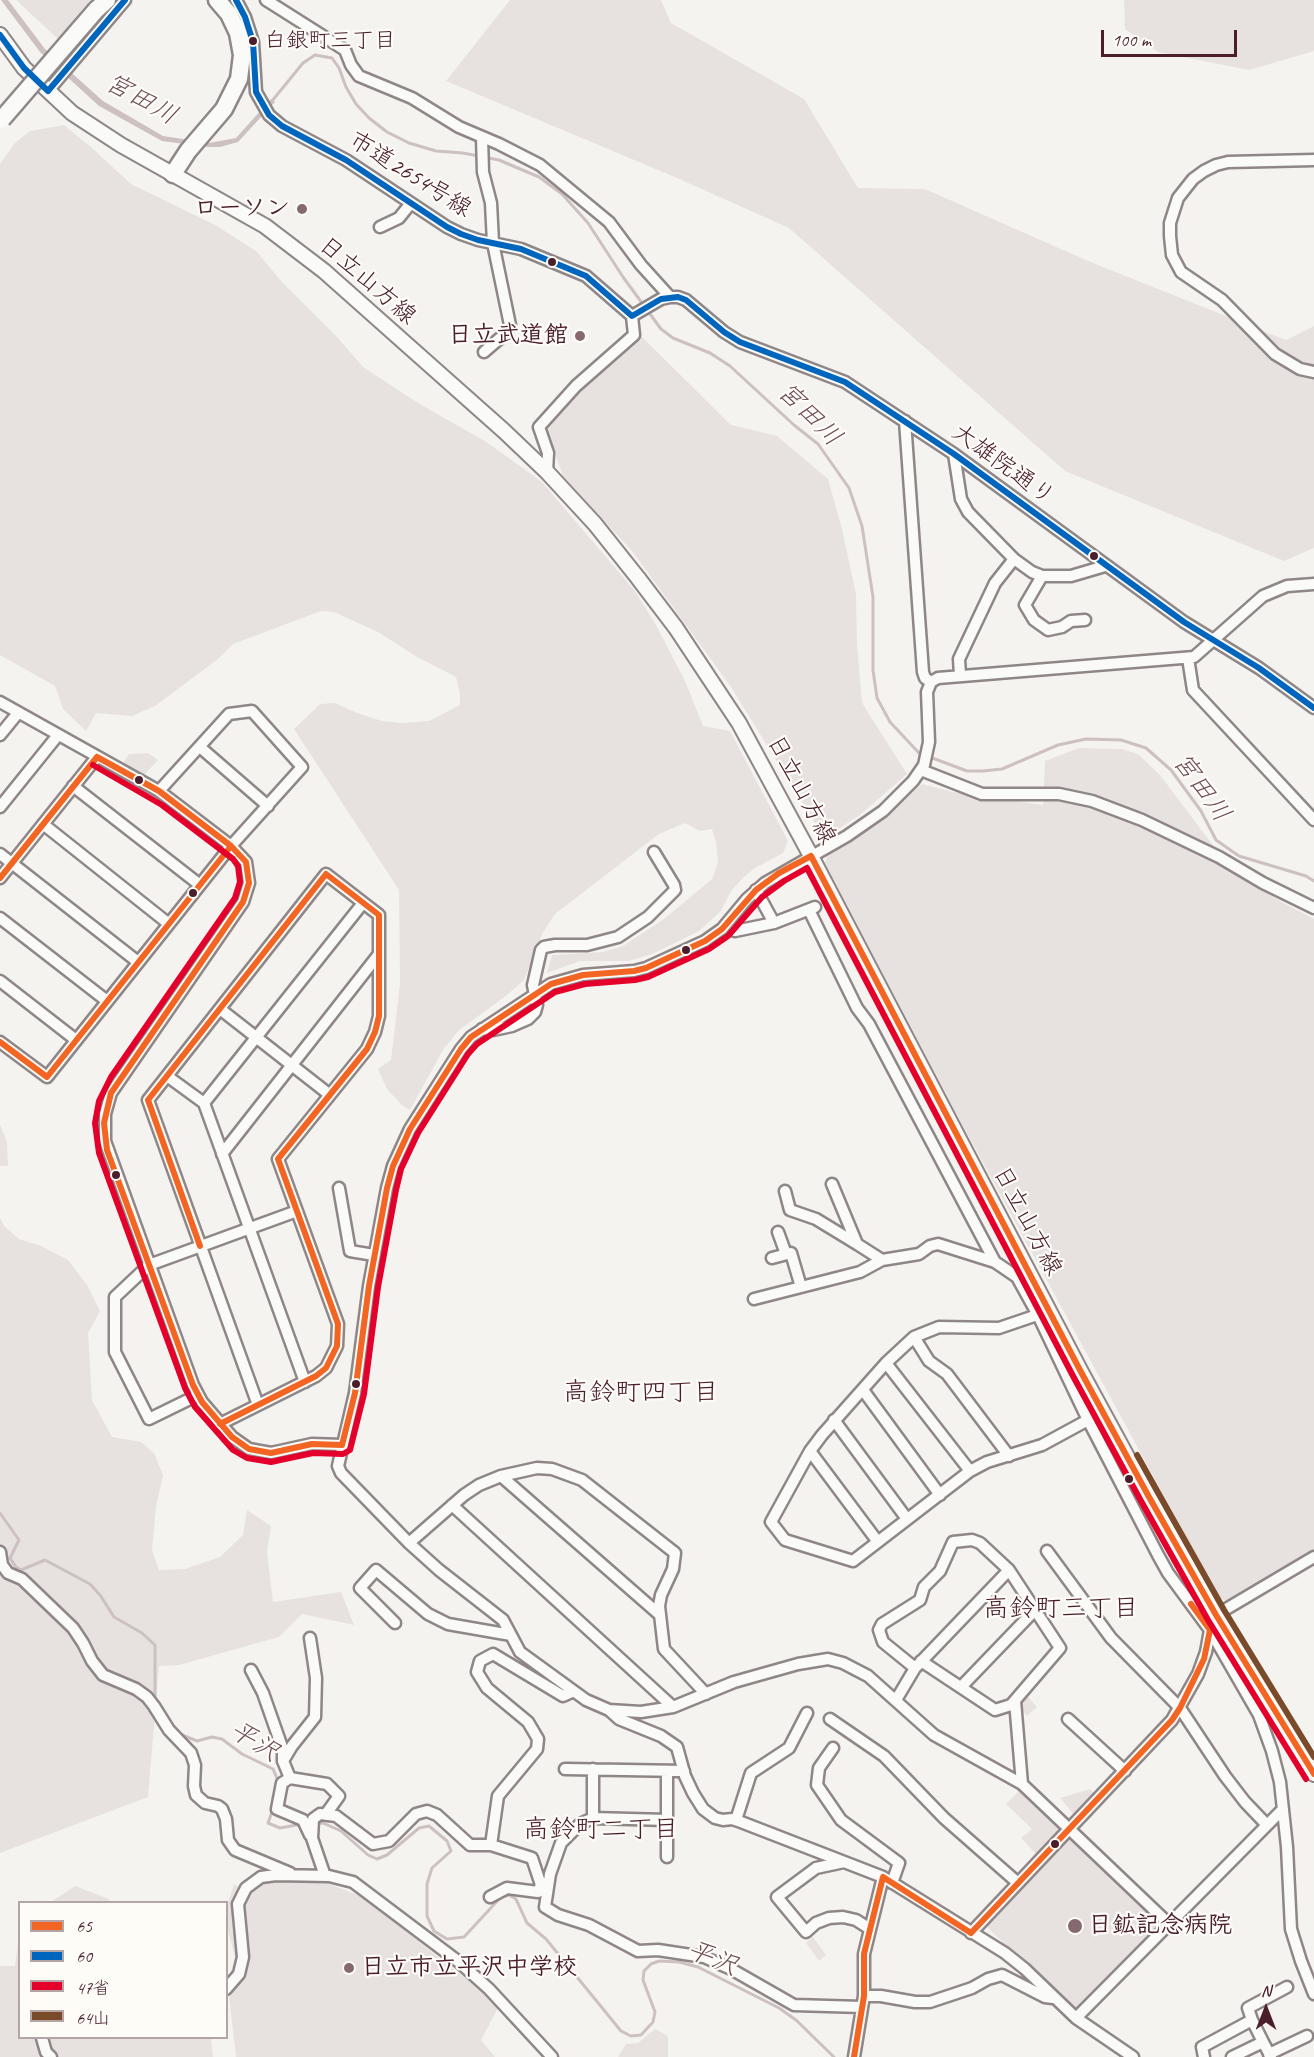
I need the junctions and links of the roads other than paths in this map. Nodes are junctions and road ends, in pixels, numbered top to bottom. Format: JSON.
{"nodes":[{"id":1,"x":125,"y":0,"type":"edge"},
{"id":2,"x":217,"y":0,"type":"edge"},
{"id":3,"x":236,"y":0,"type":"edge"},
{"id":4,"x":266,"y":0,"type":"edge"},
{"id":5,"x":101,"y":5,"type":"edge"},
{"id":6,"x":0,"y":35,"type":"edge"},
{"id":7,"x":48,"y":91,"type":"junction"},
{"id":8,"x":1,"y":120,"type":"edge"},
{"id":9,"x":482,"y":140,"type":"junction"},
{"id":10,"x":1314,"y":160,"type":"edge"},
{"id":11,"x":173,"y":174,"type":"junction"},
{"id":12,"x":411,"y":203,"type":"junction"},
{"id":13,"x":380,"y":227,"type":"dead end"},
{"id":14,"x":494,"y":243,"type":"junction"},
{"id":15,"x":670,"y":297,"type":"junction"},
{"id":16,"x":635,"y":314,"type":"junction"},
{"id":17,"x":484,"y":352,"type":"dead end"},
{"id":18,"x":1314,"y":372,"type":"edge"},
{"id":19,"x":905,"y":421,"type":"junction"},
{"id":20,"x":954,"y":454,"type":"junction"},
{"id":21,"x":547,"y":472,"type":"junction"},
{"id":22,"x":1014,"y":559,"type":"junction"},
{"id":23,"x":1105,"y":566,"type":"junction"},
{"id":24,"x":1041,"y":576,"type":"junction"},
{"id":25,"x":1314,"y":584,"type":"edge"},
{"id":26,"x":1085,"y":620,"type":"dead end"},
{"id":27,"x":1214,"y":639,"type":"junction"},
{"id":28,"x":1188,"y":658,"type":"junction"},
{"id":29,"x":960,"y":675,"type":"junction"},
{"id":30,"x":931,"y":682,"type":"junction"},
{"id":31,"x":0,"y":702,"type":"edge"},
{"id":32,"x":1314,"y":708,"type":"edge"},
{"id":33,"x":18,"y":713,"type":"junction"},
{"id":34,"x":0,"y":735,"type":"edge"},
{"id":35,"x":58,"y":735,"type":"junction"},
{"id":36,"x":201,"y":747,"type":"junction"},
{"id":37,"x":97,"y":757,"type":"junction"},
{"id":38,"x":923,"y":767,"type":"junction"},
{"id":39,"x":73,"y":786,"type":"junction"},
{"id":40,"x":159,"y":792,"type":"junction"},
{"id":41,"x":268,"y":806,"type":"junction"},
{"id":42,"x":0,"y":807,"type":"edge"},
{"id":43,"x":1314,"y":820,"type":"edge"},
{"id":44,"x":43,"y":824,"type":"junction"},
{"id":45,"x":231,"y":846,"type":"junction"},
{"id":46,"x":654,"y":852,"type":"dead end"},
{"id":47,"x":0,"y":854,"type":"edge"},
{"id":48,"x":812,"y":856,"type":"junction"},
{"id":49,"x":12,"y":864,"type":"junction"},
{"id":50,"x":0,"y":878,"type":"edge"},
{"id":51,"x":200,"y":885,"type":"junction"},
{"id":52,"x":756,"y":890,"type":"junction"},
{"id":53,"x":363,"y":903,"type":"junction"},
{"id":54,"x":1314,"y":908,"type":"edge"},
{"id":55,"x":0,"y":918,"type":"edge"},
{"id":56,"x":774,"y":923,"type":"junction"},
{"id":57,"x":169,"y":924,"type":"junction"},
{"id":58,"x":735,"y":931,"type":"dead end"},
{"id":59,"x":379,"y":954,"type":"junction"},
{"id":60,"x":138,"y":963,"type":"junction"},
{"id":61,"x":0,"y":981,"type":"edge"},
{"id":62,"x":534,"y":995,"type":"junction"},
{"id":63,"x":107,"y":1001,"type":"junction"},
{"id":64,"x":220,"y":1009,"type":"junction"},
{"id":65,"x":482,"y":1029,"type":"junction"},
{"id":66,"x":256,"y":1037,"type":"junction"},
{"id":67,"x":76,"y":1040,"type":"junction"},
{"id":68,"x":0,"y":1042,"type":"edge"},
{"id":69,"x":292,"y":1065,"type":"junction"},
{"id":70,"x":167,"y":1076,"type":"junction"},
{"id":71,"x":330,"y":1095,"type":"junction"},
{"id":72,"x":204,"y":1102,"type":"junction"},
{"id":73,"x":222,"y":1154,"type":"junction"},
{"id":74,"x":832,"y":1184,"type":"dead end"},
{"id":75,"x":339,"y":1188,"type":"dead end"},
{"id":76,"x":785,"y":1191,"type":"dead end"},
{"id":77,"x":297,"y":1211,"type":"junction"},
{"id":78,"x":249,"y":1228,"type":"junction"},
{"id":79,"x":778,"y":1232,"type":"dead end"},
{"id":80,"x":857,"y":1244,"type":"junction"},
{"id":81,"x":200,"y":1246,"type":"junction"},
{"id":82,"x":786,"y":1254,"type":"junction"},
{"id":83,"x":374,"y":1255,"type":"junction"},
{"id":84,"x":772,"y":1258,"type":"dead end"},
{"id":85,"x":882,"y":1260,"type":"junction"},
{"id":86,"x":995,"y":1262,"type":"junction"},
{"id":87,"x":149,"y":1265,"type":"junction"},
{"id":88,"x":801,"y":1287,"type":"junction"},
{"id":89,"x":754,"y":1299,"type":"dead end"},
{"id":90,"x":1043,"y":1312,"type":"junction"},
{"id":91,"x":914,"y":1337,"type":"junction"},
{"id":92,"x":886,"y":1363,"type":"junction"},
{"id":93,"x":305,"y":1382,"type":"junction"},
{"id":94,"x":863,"y":1390,"type":"junction"},
{"id":95,"x":198,"y":1395,"type":"junction"},
{"id":96,"x":258,"y":1405,"type":"junction"},
{"id":97,"x":834,"y":1420,"type":"junction"},
{"id":98,"x":1088,"y":1420,"type":"junction"},
{"id":99,"x":220,"y":1424,"type":"junction"},
{"id":100,"x":342,"y":1445,"type":"junction"},
{"id":101,"x":810,"y":1451,"type":"junction"},
{"id":102,"x":1010,"y":1456,"type":"junction"},
{"id":103,"x":970,"y":1471,"type":"junction"},
{"id":104,"x":501,"y":1476,"type":"junction"},
{"id":105,"x":940,"y":1495,"type":"junction"},
{"id":106,"x":452,"y":1505,"type":"junction"},
{"id":107,"x":1161,"y":1517,"type":"junction"},
{"id":108,"x":907,"y":1519,"type":"junction"},
{"id":109,"x":1143,"y":1526,"type":"junction"},
{"id":110,"x":878,"y":1542,"type":"junction"},
{"id":111,"x":409,"y":1543,"type":"junction"},
{"id":112,"x":1047,"y":1551,"type":"dead end"},
{"id":113,"x":0,"y":1552,"type":"edge"},
{"id":114,"x":1314,"y":1557,"type":"edge"},
{"id":115,"x":1009,"y":1570,"type":"junction"},
{"id":116,"x":1035,"y":1610,"type":"junction"},
{"id":117,"x":1216,"y":1615,"type":"junction"},
{"id":118,"x":660,"y":1616,"type":"junction"},
{"id":119,"x":395,"y":1623,"type":"dead end"},
{"id":120,"x":1210,"y":1630,"type":"junction"},
{"id":121,"x":511,"y":1635,"type":"junction"},
{"id":122,"x":310,"y":1638,"type":"dead end"},
{"id":123,"x":918,"y":1665,"type":"junction"},
{"id":124,"x":251,"y":1670,"type":"dead end"},
{"id":125,"x":961,"y":1687,"type":"junction"},
{"id":126,"x":572,"y":1692,"type":"junction"},
{"id":127,"x":706,"y":1694,"type":"junction"},
{"id":128,"x":896,"y":1700,"type":"junction"},
{"id":129,"x":1015,"y":1701,"type":"junction"},
{"id":130,"x":673,"y":1707,"type":"junction"},
{"id":131,"x":1180,"y":1708,"type":"junction"},
{"id":132,"x":609,"y":1710,"type":"junction"},
{"id":133,"x":807,"y":1713,"type":"dead end"},
{"id":134,"x":830,"y":1719,"type":"dead end"},
{"id":135,"x":1068,"y":1719,"type":"dead end"},
{"id":136,"x":833,"y":1748,"type":"dead end"},
{"id":137,"x":283,"y":1761,"type":"junction"},
{"id":138,"x":565,"y":1769,"type":"dead end"},
{"id":139,"x":593,"y":1769,"type":"junction"},
{"id":140,"x":667,"y":1771,"type":"junction"},
{"id":141,"x":684,"y":1771,"type":"junction"},
{"id":142,"x":1125,"y":1771,"type":"junction"},
{"id":143,"x":1314,"y":1774,"type":"edge"},
{"id":144,"x":290,"y":1778,"type":"junction"},
{"id":145,"x":1022,"y":1784,"type":"junction"},
{"id":146,"x":1282,"y":1809,"type":"junction"},
{"id":147,"x":326,"y":1814,"type":"junction"},
{"id":148,"x":593,"y":1818,"type":"junction"},
{"id":149,"x":667,"y":1820,"type":"junction"},
{"id":150,"x":736,"y":1820,"type":"junction"},
{"id":151,"x":1267,"y":1825,"type":"junction"},
{"id":152,"x":309,"y":1827,"type":"junction"},
{"id":153,"x":1069,"y":1829,"type":"junction"},
{"id":154,"x":491,"y":1845,"type":"junction"},
{"id":155,"x":668,"y":1857,"type":"dead end"},
{"id":156,"x":846,"y":1862,"type":"junction"},
{"id":157,"x":293,"y":1874,"type":"junction"},
{"id":158,"x":325,"y":1876,"type":"junction"},
{"id":159,"x":887,"y":1880,"type":"junction"},
{"id":160,"x":1018,"y":1883,"type":"junction"},
{"id":161,"x":490,"y":1896,"type":"dead end"},
{"id":162,"x":1169,"y":1924,"type":"junction"},
{"id":163,"x":870,"y":1929,"type":"junction"},
{"id":164,"x":971,"y":1933,"type":"junction"},
{"id":165,"x":228,"y":1987,"type":"edge"},
{"id":166,"x":1287,"y":1987,"type":"dead end"},
{"id":167,"x":1314,"y":1994,"type":"edge"},
{"id":168,"x":1056,"y":1999,"type":"junction"},
{"id":169,"x":863,"y":2002,"type":"junction"},
{"id":170,"x":1076,"y":2018,"type":"junction"},
{"id":171,"x":1252,"y":2020,"type":"junction"},
{"id":172,"x":1307,"y":2036,"type":"dead end"},
{"id":173,"x":43,"y":2039,"type":"edge"},
{"id":174,"x":1263,"y":2042,"type":"junction"},
{"id":175,"x":1270,"y":2056,"type":"edge"},
{"id":176,"x":51,"y":2057,"type":"edge"},
{"id":177,"x":552,"y":2057,"type":"edge"},
{"id":178,"x":854,"y":2057,"type":"edge"},
{"id":179,"x":1133,"y":2057,"type":"edge"},
{"id":180,"x":1204,"y":2057,"type":"edge"},
{"id":181,"x":1232,"y":2057,"type":"edge"}],
"edges":[{"from":1,"to":7,"type":"street"},
{"from":2,"to":11,"type":"highway"},
{"from":3,"to":12,"type":"street","name":"市道2654号線"},
{"from":4,"to":9,"type":"street"},
{"from":5,"to":8,"type":"highway","bridge":true},
{"from":6,"to":7,"type":"main road","name":"日立山方線"},
{"from":7,"to":11,"type":"main road","name":"日立山方線"},
{"from":9,"to":14,"type":"street"},
{"from":9,"to":15,"type":"street"},
{"from":10,"to":18,"type":"street"},
{"from":11,"to":21,"type":"main road","name":"日立山方線"},
{"from":12,"to":13,"type":"street"},
{"from":12,"to":14,"type":"street","name":"市道2654号線"},
{"from":14,"to":16,"type":"street","name":"市道2654号線"},
{"from":14,"to":17,"type":"street"},
{"from":15,"to":16,"type":"street"},
{"from":15,"to":19,"type":"street","name":"大雄院通り"},
{"from":16,"to":21,"type":"street"},
{"from":19,"to":20,"type":"street","name":"大雄院通り"},
{"from":19,"to":30,"type":"street"},
{"from":20,"to":22,"type":"street"},
{"from":20,"to":23,"type":"street","name":"大雄院通り"},
{"from":21,"to":48,"type":"main road","name":"日立山方線"},
{"from":22,"to":24,"type":"street"},
{"from":22,"to":29,"type":"street"},
{"from":23,"to":24,"type":"street"},
{"from":23,"to":27,"type":"street","name":"大雄院通り"},
{"from":24,"to":26,"type":"street"},
{"from":25,"to":27,"type":"street"},
{"from":27,"to":28,"type":"street"},
{"from":27,"to":32,"type":"street","name":"大雄院通り"},
{"from":28,"to":29,"type":"street"},
{"from":28,"to":43,"type":"street"},
{"from":29,"to":30,"type":"street"},
{"from":30,"to":38,"type":"street"},
{"from":31,"to":33,"type":"street"},
{"from":33,"to":34,"type":"street"},
{"from":33,"to":35,"type":"street"},
{"from":35,"to":37,"type":"street"},
{"from":35,"to":42,"type":"street"},
{"from":36,"to":40,"type":"street"},
{"from":36,"to":41,"type":"street"},
{"from":36,"to":41,"type":"street"},
{"from":37,"to":39,"type":"street"},
{"from":37,"to":40,"type":"street"},
{"from":38,"to":48,"type":"street"},
{"from":38,"to":54,"type":"street"},
{"from":39,"to":44,"type":"street"},
{"from":39,"to":51,"type":"street"},
{"from":40,"to":45,"type":"street"},
{"from":41,"to":45,"type":"street"},
{"from":44,"to":49,"type":"street"},
{"from":44,"to":57,"type":"street"},
{"from":45,"to":51,"type":"street"},
{"from":45,"to":87,"type":"street"},
{"from":46,"to":62,"type":"street"},
{"from":47,"to":49,"type":"street"},
{"from":48,"to":52,"type":"street"},
{"from":48,"to":90,"type":"main road","name":"日立山方線"},
{"from":49,"to":50,"type":"street"},
{"from":49,"to":60,"type":"street"},
{"from":51,"to":57,"type":"street"},
{"from":52,"to":56,"type":"street"},
{"from":52,"to":62,"type":"street"},
{"from":53,"to":59,"type":"street"},
{"from":53,"to":64,"type":"street"},
{"from":53,"to":66,"type":"street"},
{"from":55,"to":63,"type":"street"},
{"from":56,"to":58,"type":"street"},
{"from":56,"to":86,"type":"street"},
{"from":57,"to":60,"type":"street"},
{"from":59,"to":69,"type":"street"},
{"from":59,"to":71,"type":"street"},
{"from":60,"to":63,"type":"street"},
{"from":61,"to":67,"type":"street"},
{"from":62,"to":65,"type":"street"},
{"from":62,"to":65,"type":"street"},
{"from":63,"to":67,"type":"street"},
{"from":64,"to":66,"type":"street"},
{"from":64,"to":70,"type":"street"},
{"from":65,"to":83,"type":"street"},
{"from":66,"to":69,"type":"street"},
{"from":66,"to":72,"type":"street"},
{"from":67,"to":68,"type":"street"},
{"from":69,"to":71,"type":"street"},
{"from":69,"to":73,"type":"street"},
{"from":70,"to":72,"type":"street"},
{"from":70,"to":81,"type":"street"},
{"from":71,"to":77,"type":"street"},
{"from":72,"to":73,"type":"street"},
{"from":73,"to":78,"type":"street"},
{"from":74,"to":80,"type":"street"},
{"from":75,"to":83,"type":"street"},
{"from":76,"to":80,"type":"street"},
{"from":77,"to":78,"type":"street"},
{"from":77,"to":93,"type":"street"},
{"from":78,"to":81,"type":"street"},
{"from":78,"to":93,"type":"street"},
{"from":79,"to":82,"type":"street"},
{"from":80,"to":85,"type":"street"},
{"from":81,"to":87,"type":"street"},
{"from":81,"to":96,"type":"street"},
{"from":82,"to":84,"type":"street"},
{"from":82,"to":88,"type":"street"},
{"from":83,"to":100,"type":"street"},
{"from":85,"to":86,"type":"street"},
{"from":85,"to":88,"type":"street"},
{"from":86,"to":90,"type":"street"},
{"from":87,"to":95,"type":"street"},
{"from":87,"to":95,"type":"street"},
{"from":88,"to":89,"type":"street"},
{"from":90,"to":91,"type":"street"},
{"from":90,"to":98,"type":"street"},
{"from":90,"to":107,"type":"main road","name":"日立山方線"},
{"from":91,"to":92,"type":"street"},
{"from":91,"to":102,"type":"street"},
{"from":92,"to":94,"type":"street"},
{"from":92,"to":103,"type":"street"},
{"from":93,"to":96,"type":"street"},
{"from":94,"to":97,"type":"street"},
{"from":94,"to":105,"type":"street"},
{"from":95,"to":99,"type":"street"},
{"from":96,"to":99,"type":"street"},
{"from":97,"to":101,"type":"street"},
{"from":97,"to":108,"type":"street"},
{"from":98,"to":102,"type":"street"},
{"from":98,"to":109,"type":"street"},
{"from":99,"to":100,"type":"street"},
{"from":100,"to":111,"type":"street"},
{"from":101,"to":110,"type":"street"},
{"from":101,"to":110,"type":"street"},
{"from":102,"to":103,"type":"street"},
{"from":103,"to":105,"type":"street"},
{"from":104,"to":106,"type":"street"},
{"from":104,"to":118,"type":"street"},
{"from":104,"to":118,"type":"street"},
{"from":105,"to":108,"type":"street"},
{"from":106,"to":111,"type":"street"},
{"from":106,"to":130,"type":"street"},
{"from":107,"to":109,"type":"street"},
{"from":107,"to":117,"type":"main road","name":"日立山方線"},
{"from":108,"to":110,"type":"street"},
{"from":109,"to":120,"type":"street"},
{"from":111,"to":121,"type":"street"},
{"from":112,"to":131,"type":"street"},
{"from":113,"to":157,"type":"street"},
{"from":114,"to":117,"type":"street"},
{"from":115,"to":116,"type":"street"},
{"from":115,"to":123,"type":"street"},
{"from":115,"to":123,"type":"street"},
{"from":116,"to":125,"type":"street"},
{"from":116,"to":129,"type":"street"},
{"from":117,"to":143,"type":"main road","name":"日立山方線"},
{"from":118,"to":127,"type":"street"},
{"from":119,"to":121,"type":"street"},
{"from":120,"to":131,"type":"street"},
{"from":120,"to":146,"type":"street"},
{"from":121,"to":126,"type":"street"},
{"from":122,"to":137,"type":"street"},
{"from":123,"to":125,"type":"street"},
{"from":123,"to":128,"type":"street"},
{"from":124,"to":137,"type":"street"},
{"from":125,"to":129,"type":"street"},
{"from":126,"to":132,"type":"street"},
{"from":126,"to":154,"type":"street"},
{"from":127,"to":128,"type":"street"},
{"from":127,"to":130,"type":"street"},
{"from":128,"to":145,"type":"street"},
{"from":129,"to":145,"type":"street"},
{"from":130,"to":132,"type":"street"},
{"from":131,"to":142,"type":"street"},
{"from":131,"to":151,"type":"street"},
{"from":132,"to":141,"type":"street"},
{"from":133,"to":150,"type":"street"},
{"from":134,"to":160,"type":"street"},
{"from":135,"to":142,"type":"street"},
{"from":136,"to":159,"type":"street"},
{"from":137,"to":144,"type":"street"},
{"from":138,"to":139,"type":"street"},
{"from":139,"to":140,"type":"street"},
{"from":139,"to":148,"type":"street"},
{"from":140,"to":141,"type":"street"},
{"from":140,"to":149,"type":"street"},
{"from":141,"to":150,"type":"street"},
{"from":142,"to":153,"type":"street"},
{"from":144,"to":147,"type":"street"},
{"from":144,"to":152,"type":"street"},
{"from":145,"to":153,"type":"street"},
{"from":146,"to":151,"type":"street"},
{"from":146,"to":167,"type":"street"},
{"from":147,"to":152,"type":"street"},
{"from":147,"to":154,"type":"street"},
{"from":148,"to":149,"type":"street"},
{"from":148,"to":169,"type":"street"},
{"from":149,"to":155,"type":"street"},
{"from":150,"to":156,"type":"street"},
{"from":151,"to":162,"type":"street"},
{"from":152,"to":158,"type":"street"},
{"from":153,"to":160,"type":"street"},
{"from":153,"to":162,"type":"street"},
{"from":154,"to":161,"type":"street"},
{"from":156,"to":159,"type":"street"},
{"from":156,"to":163,"type":"street"},
{"from":157,"to":158,"type":"street"},
{"from":157,"to":165,"type":"street"},
{"from":158,"to":177,"type":"street"},
{"from":159,"to":163,"type":"street"},
{"from":159,"to":164,"type":"street"},
{"from":160,"to":164,"type":"street"},
{"from":162,"to":170,"type":"street"},
{"from":163,"to":169,"type":"street"},
{"from":164,"to":168,"type":"street"},
{"from":166,"to":171,"type":"street"},
{"from":168,"to":169,"type":"street"},
{"from":168,"to":170,"type":"street"},
{"from":169,"to":178,"type":"street"},
{"from":170,"to":179,"type":"street"},
{"from":171,"to":174,"type":"street"},
{"from":171,"to":180,"type":"street"},
{"from":172,"to":175,"type":"street"},
{"from":173,"to":176,"type":"street"},
{"from":174,"to":175,"type":"street"},
{"from":174,"to":181,"type":"street"}]}
